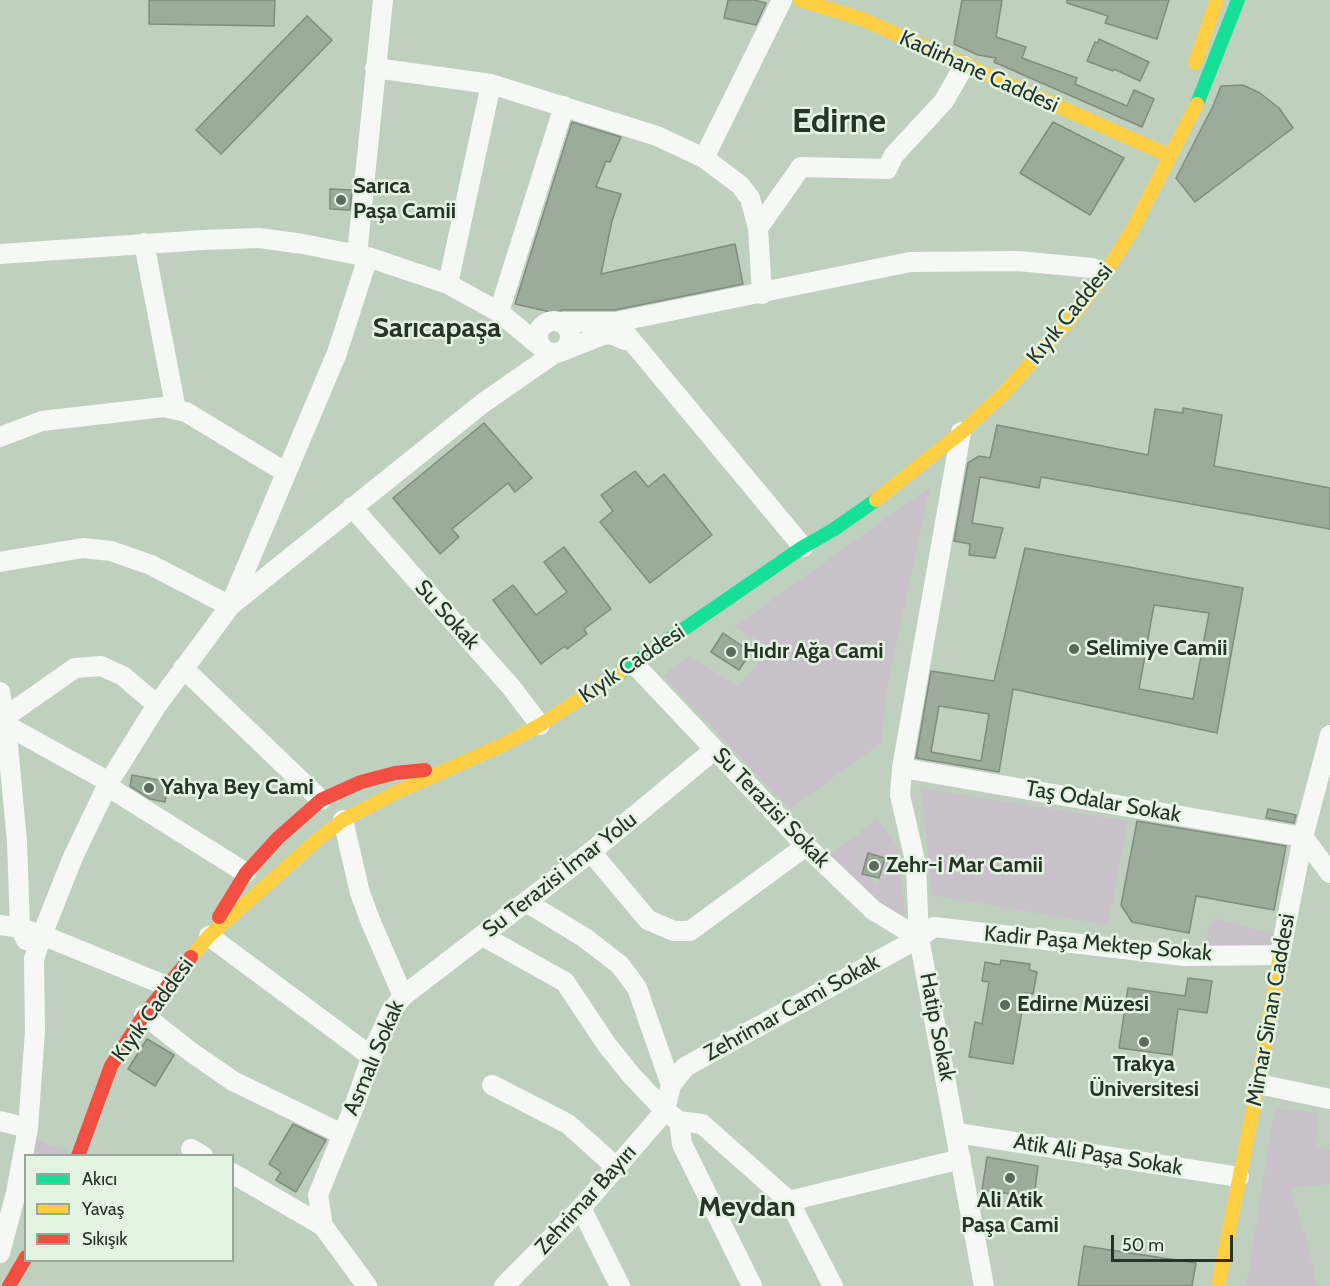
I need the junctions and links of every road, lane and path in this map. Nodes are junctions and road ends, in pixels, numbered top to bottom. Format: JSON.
{"nodes":[{"id":1,"x":383,"y":0,"type":"edge"},
{"id":2,"x":782,"y":0,"type":"edge"},
{"id":3,"x":800,"y":0,"type":"edge"},
{"id":4,"x":1217,"y":0,"type":"edge"},
{"id":5,"x":1238,"y":0,"type":"edge"},
{"id":6,"x":842,"y":6,"type":"edge"},
{"id":7,"x":964,"y":66,"type":"junction"},
{"id":8,"x":375,"y":68,"type":"junction"},
{"id":9,"x":1189,"y":77,"type":"dead end"},
{"id":10,"x":491,"y":84,"type":"junction"},
{"id":11,"x":564,"y":106,"type":"junction"},
{"id":12,"x":1164,"y":133,"type":"dead end"},
{"id":13,"x":1153,"y":155,"type":"junction"},
{"id":14,"x":1170,"y":156,"type":"junction"},
{"id":15,"x":704,"y":158,"type":"junction"},
{"id":16,"x":758,"y":228,"type":"junction"},
{"id":17,"x":144,"y":243,"type":"junction"},
{"id":18,"x":0,"y":254,"type":"edge"},
{"id":19,"x":362,"y":256,"type":"junction"},
{"id":20,"x":1099,"y":265,"type":"junction"},
{"id":21,"x":448,"y":284,"type":"junction"},
{"id":22,"x":762,"y":294,"type":"junction"},
{"id":23,"x":499,"y":312,"type":"junction"},
{"id":24,"x":556,"y":322,"type":"junction"},
{"id":25,"x":616,"y":322,"type":"junction"},
{"id":26,"x":635,"y":346,"type":"junction"},
{"id":27,"x":552,"y":351,"type":"junction"},
{"id":28,"x":176,"y":410,"type":"junction"},
{"id":29,"x":961,"y":432,"type":"junction"},
{"id":30,"x":0,"y":437,"type":"edge"},
{"id":31,"x":285,"y":472,"type":"junction"},
{"id":32,"x":352,"y":507,"type":"junction"},
{"id":33,"x":803,"y":547,"type":"junction"},
{"id":34,"x":0,"y":562,"type":"edge"},
{"id":35,"x":230,"y":606,"type":"junction"},
{"id":36,"x":634,"y":664,"type":"junction"},
{"id":37,"x":183,"y":668,"type":"junction"},
{"id":38,"x":0,"y":692,"type":"edge"},
{"id":39,"x":157,"y":705,"type":"junction"},
{"id":40,"x":5,"y":721,"type":"junction"},
{"id":41,"x":540,"y":725,"type":"junction"},
{"id":42,"x":1330,"y":735,"type":"edge"},
{"id":43,"x":714,"y":750,"type":"junction"},
{"id":44,"x":452,"y":767,"type":"junction"},
{"id":45,"x":902,"y":768,"type":"junction"},
{"id":46,"x":108,"y":784,"type":"junction"},
{"id":47,"x":321,"y":800,"type":"junction"},
{"id":48,"x":343,"y":820,"type":"junction"},
{"id":49,"x":1303,"y":837,"type":"junction"},
{"id":50,"x":806,"y":846,"type":"junction"},
{"id":51,"x":591,"y":852,"type":"junction"},
{"id":52,"x":246,"y":873,"type":"junction"},
{"id":53,"x":1330,"y":873,"type":"edge"},
{"id":54,"x":526,"y":902,"type":"junction"},
{"id":55,"x":0,"y":925,"type":"edge"},
{"id":56,"x":20,"y":928,"type":"junction"},
{"id":57,"x":42,"y":935,"type":"junction"},
{"id":58,"x":209,"y":936,"type":"junction"},
{"id":59,"x":483,"y":936,"type":"junction"},
{"id":60,"x":919,"y":938,"type":"junction"},
{"id":61,"x":1280,"y":955,"type":"junction"},
{"id":62,"x":34,"y":959,"type":"junction"},
{"id":63,"x":167,"y":986,"type":"junction"},
{"id":64,"x":404,"y":996,"type":"junction"},
{"id":65,"x":144,"y":1015,"type":"junction"},
{"id":66,"x":372,"y":1057,"type":"junction"},
{"id":67,"x":1258,"y":1084,"type":"junction"},
{"id":68,"x":492,"y":1085,"type":"dead end"},
{"id":69,"x":671,"y":1085,"type":"junction"},
{"id":70,"x":1330,"y":1099,"type":"edge"},
{"id":71,"x":672,"y":1116,"type":"junction"},
{"id":72,"x":0,"y":1122,"type":"edge"},
{"id":73,"x":28,"y":1128,"type":"junction"},
{"id":74,"x":957,"y":1133,"type":"junction"},
{"id":75,"x":342,"y":1134,"type":"junction"},
{"id":76,"x":78,"y":1154,"type":"edge"},
{"id":77,"x":961,"y":1159,"type":"junction"},
{"id":78,"x":616,"y":1167,"type":"junction"},
{"id":79,"x":234,"y":1174,"type":"edge"},
{"id":80,"x":1239,"y":1177,"type":"junction"},
{"id":81,"x":789,"y":1201,"type":"junction"},
{"id":82,"x":581,"y":1208,"type":"junction"},
{"id":83,"x":323,"y":1226,"type":"junction"},
{"id":84,"x":0,"y":1253,"type":"edge"},
{"id":85,"x":24,"y":1260,"type":"edge"},
{"id":86,"x":9,"y":1286,"type":"edge"},
{"id":87,"x":367,"y":1286,"type":"edge"},
{"id":88,"x":504,"y":1286,"type":"edge"},
{"id":89,"x":620,"y":1286,"type":"edge"},
{"id":90,"x":752,"y":1286,"type":"edge"},
{"id":91,"x":833,"y":1286,"type":"edge"},
{"id":92,"x":984,"y":1286,"type":"edge"},
{"id":93,"x":1218,"y":1286,"type":"edge"}],
"edges":[{"from":1,"to":8,"type":"street"},
{"from":2,"to":15,"type":"street"},
{"from":3,"to":6,"type":"main road","name":"Kadirhane Caddesi"},
{"from":4,"to":9,"type":"main road"},
{"from":5,"to":14,"type":"main road","name":"Kıyık Caddesi"},
{"from":6,"to":7,"type":"main road","name":"Kadirhane Caddesi"},
{"from":7,"to":13,"type":"main road","name":"Kadirhane Caddesi"},
{"from":7,"to":16,"type":"street"},
{"from":8,"to":10,"type":"street"},
{"from":8,"to":19,"type":"street"},
{"from":10,"to":11,"type":"street"},
{"from":10,"to":21,"type":"street"},
{"from":11,"to":15,"type":"street"},
{"from":11,"to":23,"type":"street"},
{"from":12,"to":13,"type":"main road"},
{"from":13,"to":14,"type":"main road","name":"Kadirhane Caddesi"},
{"from":14,"to":20,"type":"main road","name":"Kıyık Caddesi"},
{"from":15,"to":16,"type":"street"},
{"from":16,"to":22,"type":"street"},
{"from":17,"to":18,"type":"street"},
{"from":17,"to":19,"type":"street"},
{"from":17,"to":28,"type":"street"},
{"from":19,"to":21,"type":"street"},
{"from":19,"to":31,"type":"street"},
{"from":20,"to":22,"type":"street"},
{"from":20,"to":29,"type":"main road","name":"Kıyık Caddesi"},
{"from":20,"to":33,"type":"main road","name":"Kıyık Caddesi"},
{"from":21,"to":23,"type":"street"},
{"from":22,"to":25,"type":"street"},
{"from":23,"to":24,"type":"street"},
{"from":23,"to":27,"type":"street"},
{"from":24,"to":25,"type":"street"},
{"from":24,"to":27,"type":"street"},
{"from":24,"to":27,"type":"street"},
{"from":25,"to":26,"type":"street"},
{"from":26,"to":27,"type":"street"},
{"from":26,"to":33,"type":"street"},
{"from":27,"to":32,"type":"street"},
{"from":28,"to":30,"type":"street"},
{"from":28,"to":31,"type":"street"},
{"from":29,"to":33,"type":"main road","name":"Kıyık Caddesi"},
{"from":29,"to":45,"type":"street","name":"Hatip Sokak"},
{"from":31,"to":35,"type":"street"},
{"from":32,"to":35,"type":"street"},
{"from":32,"to":41,"type":"street","name":"Su Sokak"},
{"from":33,"to":36,"type":"main road","name":"Kıyık Caddesi"},
{"from":34,"to":35,"type":"street"},
{"from":35,"to":37,"type":"street"},
{"from":36,"to":41,"type":"main road","name":"Kıyık Caddesi"},
{"from":36,"to":43,"type":"street","name":"Su Terazisi Sokak"},
{"from":37,"to":39,"type":"street"},
{"from":37,"to":47,"type":"street"},
{"from":38,"to":40,"type":"street"},
{"from":39,"to":40,"type":"street"},
{"from":39,"to":46,"type":"street"},
{"from":40,"to":46,"type":"street"},
{"from":40,"to":56,"type":"street"},
{"from":41,"to":44,"type":"main road","name":"Kıyık Caddesi"},
{"from":42,"to":49,"type":"street","name":"Mimar Sinan Caddesi"},
{"from":43,"to":50,"type":"street","name":"Su Terazisi Sokak"},
{"from":43,"to":51,"type":"street","name":"Su Terazisi İmar Yolu"},
{"from":44,"to":47,"type":"main road","name":"Kıyık Caddesi"},
{"from":44,"to":48,"type":"main road","name":"Kıyık Caddesi"},
{"from":45,"to":49,"type":"street","name":"Taş Odalar Sokak"},
{"from":45,"to":60,"type":"street","name":"Hatip Sokak"},
{"from":46,"to":52,"type":"street"},
{"from":46,"to":57,"type":"street"},
{"from":47,"to":52,"type":"main road","name":"Kıyık Caddesi"},
{"from":48,"to":58,"type":"main road","name":"Kıyık Caddesi"},
{"from":48,"to":64,"type":"street","name":"Asmalı Sokak"},
{"from":49,"to":53,"type":"street"},
{"from":49,"to":61,"type":"street","name":"Mimar Sinan Caddesi"},
{"from":50,"to":51,"type":"street"},
{"from":50,"to":60,"type":"street","name":"Su Terazisi Sokak"},
{"from":51,"to":54,"type":"street","name":"Su Terazisi İmar Yolu"},
{"from":52,"to":58,"type":"main road","name":"Kıyık Caddesi"},
{"from":54,"to":59,"type":"street","name":"Su Terazisi İmar Yolu"},
{"from":54,"to":69,"type":"street"},
{"from":55,"to":56,"type":"street"},
{"from":56,"to":57,"type":"street"},
{"from":56,"to":62,"type":"street"},
{"from":57,"to":62,"type":"street"},
{"from":57,"to":63,"type":"street"},
{"from":58,"to":63,"type":"main road","name":"Kıyık Caddesi"},
{"from":58,"to":66,"type":"street"},
{"from":59,"to":64,"type":"street","name":"Su Terazisi İmar Yolu"},
{"from":59,"to":71,"type":"street"},
{"from":60,"to":61,"type":"street","name":"Kadir Paşa Mektep Sokak"},
{"from":60,"to":69,"type":"street","name":"Zehrimar Cami Sokak"},
{"from":60,"to":74,"type":"street","name":"Hatip Sokak"},
{"from":61,"to":67,"type":"main road","name":"Mimar Sinan Caddesi"},
{"from":62,"to":73,"type":"street"},
{"from":63,"to":65,"type":"main road","name":"Kıyık Caddesi"},
{"from":64,"to":66,"type":"street","name":"Asmalı Sokak"},
{"from":65,"to":75,"type":"street"},
{"from":65,"to":76,"type":"main road","name":"Kıyık Caddesi"},
{"from":66,"to":75,"type":"street","name":"Asmalı Sokak"},
{"from":67,"to":70,"type":"street"},
{"from":67,"to":80,"type":"main road","name":"Mimar Sinan Caddesi"},
{"from":68,"to":78,"type":"street"},
{"from":69,"to":71,"type":"street"},
{"from":71,"to":78,"type":"street","name":"Zehrimar Bayırı"},
{"from":71,"to":81,"type":"street"},
{"from":71,"to":90,"type":"street"},
{"from":72,"to":73,"type":"street"},
{"from":73,"to":84,"type":"street"},
{"from":74,"to":77,"type":"street","name":"Hatip Sokak"},
{"from":74,"to":80,"type":"street","name":"Atik Ali Paşa Sokak"},
{"from":75,"to":83,"type":"street","name":"Asmalı Sokak"},
{"from":77,"to":81,"type":"street"},
{"from":77,"to":92,"type":"street","name":"Hatip Sokak"},
{"from":78,"to":82,"type":"street","name":"Zehrimar Bayırı"},
{"from":79,"to":83,"type":"street"},
{"from":80,"to":93,"type":"main road","name":"Mimar Sinan Caddesi"},
{"from":81,"to":91,"type":"street"},
{"from":82,"to":88,"type":"street","name":"Zehrimar Bayırı"},
{"from":82,"to":89,"type":"street"},
{"from":83,"to":87,"type":"street","name":"Asmalı Sokak"},
{"from":85,"to":86,"type":"main road"}]}
